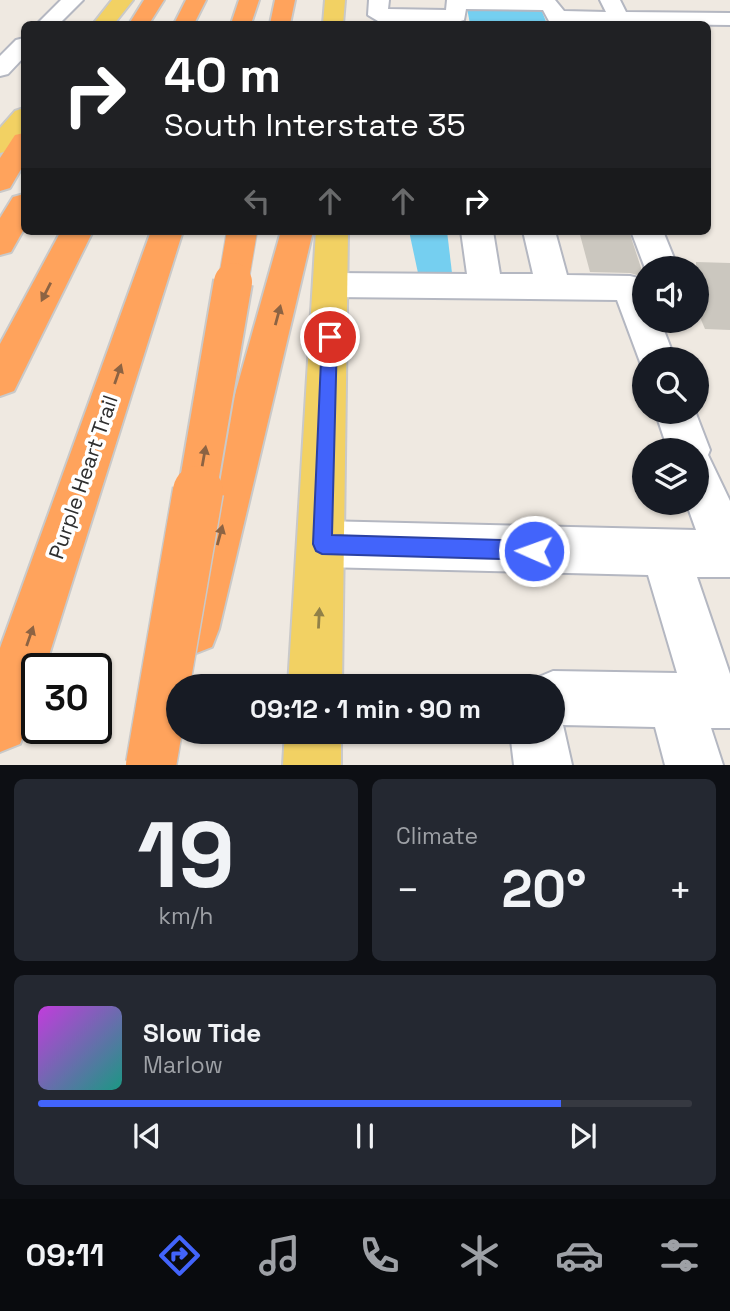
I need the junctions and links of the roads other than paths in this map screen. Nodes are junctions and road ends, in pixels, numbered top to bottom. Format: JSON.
{"nodes":[{"id":1,"x":73,"y":0,"type":"edge"},
{"id":2,"x":123,"y":0,"type":"edge"},
{"id":3,"x":154,"y":0,"type":"edge"},
{"id":4,"x":196,"y":0,"type":"edge"},
{"id":5,"x":249,"y":0,"type":"edge"},
{"id":6,"x":285,"y":0,"type":"edge"},
{"id":7,"x":335,"y":0,"type":"edge"},
{"id":8,"x":379,"y":0,"type":"edge"},
{"id":9,"x":615,"y":9,"type":"edge"},
{"id":10,"x":730,"y":19,"type":"edge"},
{"id":11,"x":50,"y":21,"type":"edge"},
{"id":12,"x":106,"y":21,"type":"edge"},
{"id":13,"x":140,"y":21,"type":"edge"},
{"id":14,"x":186,"y":21,"type":"edge"},
{"id":15,"x":242,"y":21,"type":"edge"},
{"id":16,"x":281,"y":21,"type":"edge"},
{"id":17,"x":333,"y":21,"type":"edge"},
{"id":18,"x":21,"y":49,"type":"edge"},
{"id":19,"x":0,"y":69,"type":"edge"},
{"id":20,"x":21,"y":120,"type":"edge"},
{"id":21,"x":0,"y":145,"type":"edge"},
{"id":22,"x":21,"y":146,"type":"edge"},
{"id":23,"x":0,"y":182,"type":"edge"},
{"id":24,"x":21,"y":210,"type":"edge"},
{"id":25,"x":75,"y":235,"type":"edge"},
{"id":26,"x":166,"y":235,"type":"edge"},
{"id":27,"x":241,"y":235,"type":"edge"},
{"id":28,"x":297,"y":235,"type":"edge"},
{"id":29,"x":332,"y":235,"type":"edge"},
{"id":30,"x":478,"y":235,"type":"edge"},
{"id":31,"x":540,"y":235,"type":"edge"},
{"id":32,"x":649,"y":235,"type":"edge"},
{"id":33,"x":0,"y":244,"type":"edge"},
{"id":34,"x":657,"y":256,"type":"edge"},
{"id":35,"x":332,"y":285,"type":"junction"},
{"id":36,"x":485,"y":286,"type":"junction"},
{"id":37,"x":553,"y":287,"type":"junction"},
{"id":38,"x":632,"y":288,"type":"edge"},
{"id":39,"x":0,"y":380,"type":"edge"},
{"id":40,"x":709,"y":503,"type":"edge"},
{"id":41,"x":322,"y":544,"type":"junction"},
{"id":42,"x":729,"y":554,"type":"edge"},
{"id":43,"x":666,"y":555,"type":"junction"},
{"id":44,"x":316,"y":674,"type":"edge"},
{"id":45,"x":565,"y":698,"type":"edge"},
{"id":46,"x":706,"y":700,"type":"edge"},
{"id":47,"x":0,"y":723,"type":"edge"},
{"id":48,"x":313,"y":744,"type":"edge"},
{"id":49,"x":540,"y":744,"type":"edge"},
{"id":50,"x":151,"y":765,"type":"edge"},
{"id":51,"x":312,"y":765,"type":"edge"},
{"id":52,"x":543,"y":765,"type":"edge"},
{"id":53,"x":694,"y":765,"type":"edge"}],
"edges":[{"from":1,"to":11,"type":"street"},
{"from":2,"to":12,"type":"main road"},
{"from":3,"to":13,"type":"highway"},
{"from":4,"to":14,"type":"highway"},
{"from":5,"to":15,"type":"highway"},
{"from":6,"to":16,"type":"highway"},
{"from":7,"to":17,"type":"main road"},
{"from":8,"to":9,"type":"street"},
{"from":9,"to":10,"type":"street"},
{"from":18,"to":19,"type":"street"},
{"from":20,"to":21,"type":"main road"},
{"from":22,"to":23,"type":"highway"},
{"from":24,"to":33,"type":"highway"},
{"from":25,"to":39,"type":"highway","one_way":true},
{"from":47,"to":26,"type":"highway","name":"Purple Heart Trail","one_way":true},
{"from":50,"to":27,"type":"highway","one_way":true,"bridge":true},
{"from":50,"to":28,"type":"highway","one_way":true},
{"from":29,"to":35,"type":"main road"},
{"from":30,"to":36,"type":"street"},
{"from":31,"to":37,"type":"street"},
{"from":32,"to":34,"type":"street"},
{"from":35,"to":36,"type":"street"},
{"from":35,"to":41,"type":"main road"},
{"from":36,"to":37,"type":"street"},
{"from":37,"to":38,"type":"street"},
{"from":40,"to":42,"type":"street"},
{"from":41,"to":43,"type":"street"},
{"from":44,"to":41,"type":"main road","one_way":true},
{"from":42,"to":43,"type":"street"},
{"from":43,"to":46,"type":"street"},
{"from":45,"to":46,"type":"street"},
{"from":46,"to":53,"type":"street"},
{"from":48,"to":51,"type":"main road"},
{"from":49,"to":52,"type":"street"}]}
